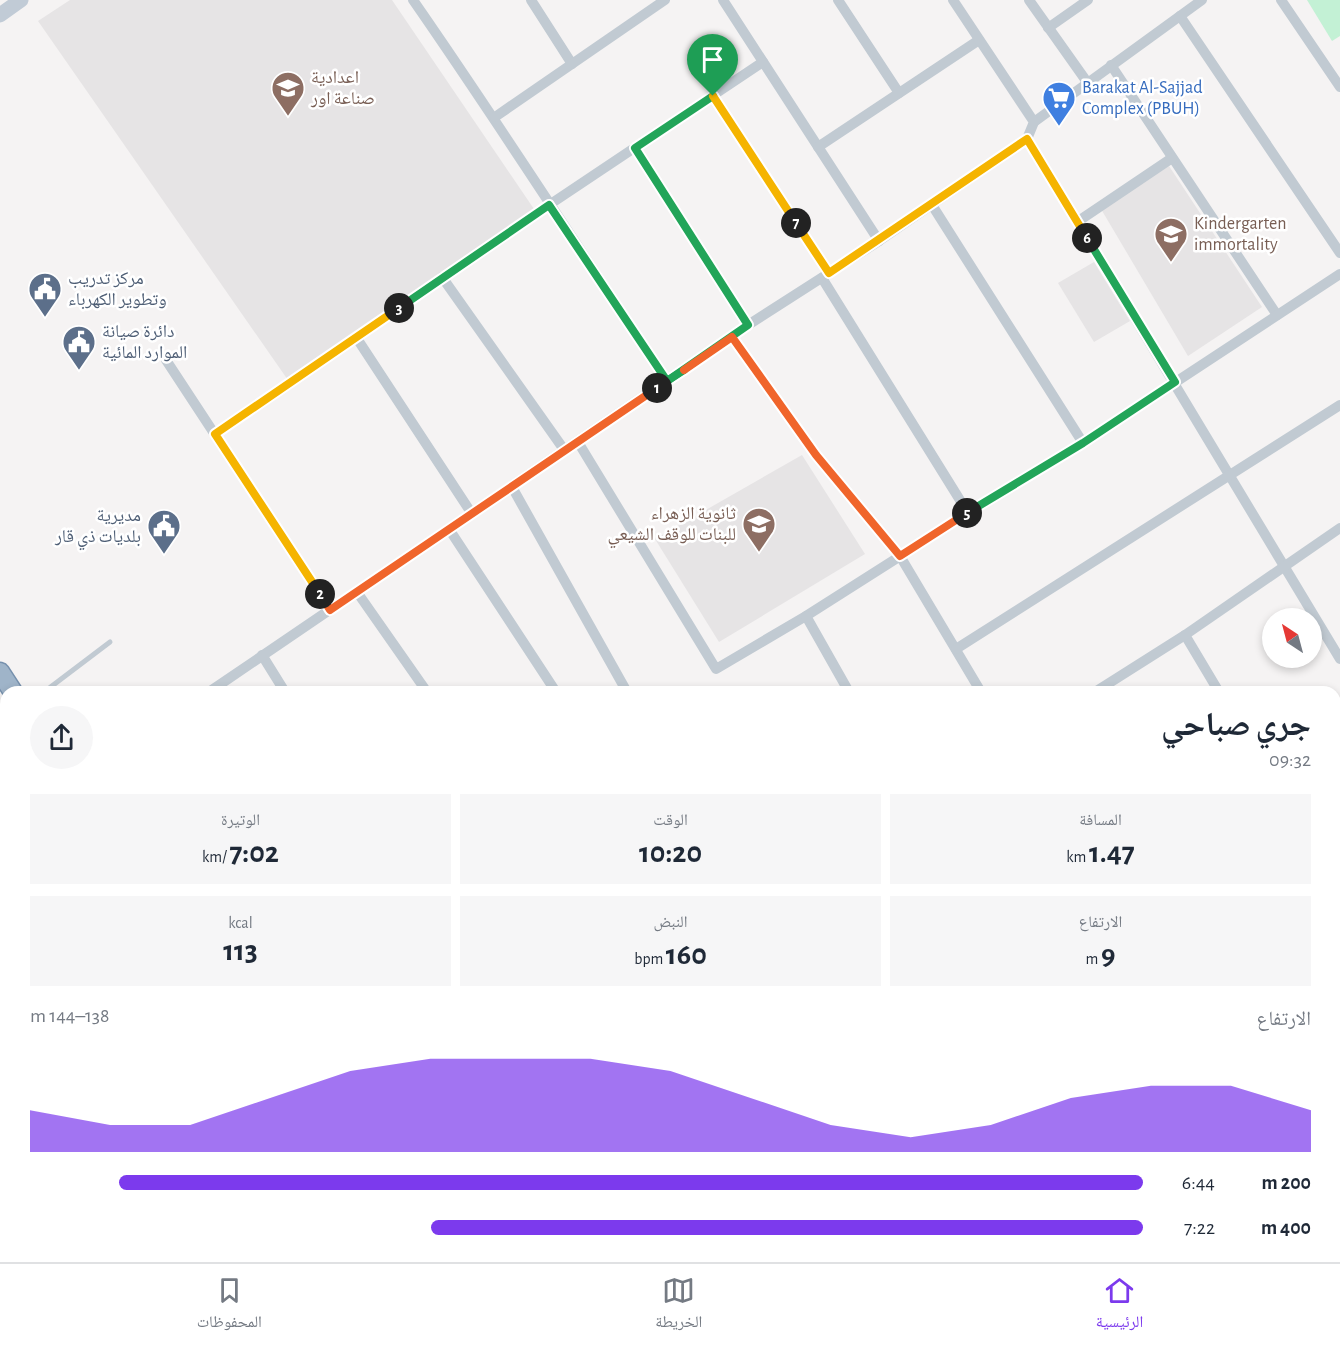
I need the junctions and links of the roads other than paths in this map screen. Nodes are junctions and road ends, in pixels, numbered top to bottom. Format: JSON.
{"nodes":[{"id":1,"x":21,"y":0,"type":"edge"},
{"id":2,"x":413,"y":0,"type":"edge"},
{"id":3,"x":531,"y":0,"type":"edge"},
{"id":4,"x":666,"y":0,"type":"edge"},
{"id":5,"x":723,"y":0,"type":"edge"},
{"id":6,"x":838,"y":0,"type":"edge"},
{"id":7,"x":953,"y":0,"type":"edge"},
{"id":8,"x":1029,"y":0,"type":"edge"},
{"id":9,"x":1088,"y":0,"type":"edge"},
{"id":10,"x":1202,"y":0,"type":"edge"},
{"id":11,"x":1281,"y":0,"type":"edge"},
{"id":12,"x":653,"y":3,"type":"edge"},
{"id":13,"x":0,"y":15,"type":"edge"},
{"id":14,"x":1179,"y":16,"type":"junction"},
{"id":15,"x":1048,"y":28,"type":"junction"},
{"id":16,"x":979,"y":40,"type":"junction"},
{"id":17,"x":763,"y":62,"type":"junction"},
{"id":18,"x":572,"y":64,"type":"junction"},
{"id":19,"x":1111,"y":64,"type":"junction"},
{"id":20,"x":1087,"y":82,"type":"junction"},
{"id":21,"x":1340,"y":87,"type":"edge"},
{"id":22,"x":899,"y":93,"type":"junction"},
{"id":23,"x":713,"y":96,"type":"junction"},
{"id":24,"x":495,"y":117,"type":"junction"},
{"id":25,"x":1034,"y":122,"type":"junction"},
{"id":26,"x":1027,"y":139,"type":"junction"},
{"id":27,"x":818,"y":147,"type":"junction"},
{"id":28,"x":635,"y":148,"type":"junction"},
{"id":29,"x":1172,"y":158,"type":"junction"},
{"id":30,"x":549,"y":205,"type":"junction"},
{"id":31,"x":932,"y":205,"type":"junction"},
{"id":32,"x":1077,"y":222,"type":"junction"},
{"id":33,"x":879,"y":241,"type":"junction"},
{"id":34,"x":1340,"y":253,"type":"edge"},
{"id":35,"x":1340,"y":274,"type":"edge"},
{"id":36,"x":825,"y":275,"type":"junction"},
{"id":37,"x":442,"y":277,"type":"junction"},
{"id":38,"x":1276,"y":315,"type":"junction"},
{"id":39,"x":748,"y":325,"type":"junction"},
{"id":40,"x":356,"y":337,"type":"junction"},
{"id":41,"x":732,"y":337,"type":"junction"},
{"id":42,"x":166,"y":360,"type":"dead end"},
{"id":43,"x":667,"y":381,"type":"junction"},
{"id":44,"x":1175,"y":382,"type":"junction"},
{"id":45,"x":1340,"y":405,"type":"edge"},
{"id":46,"x":215,"y":434,"type":"junction"},
{"id":47,"x":579,"y":442,"type":"junction"},
{"id":48,"x":1083,"y":443,"type":"junction"},
{"id":49,"x":565,"y":451,"type":"junction"},
{"id":50,"x":1230,"y":476,"type":"junction"},
{"id":51,"x":512,"y":487,"type":"junction"},
{"id":52,"x":968,"y":513,"type":"junction"},
{"id":53,"x":472,"y":514,"type":"junction"},
{"id":54,"x":1340,"y":528,"type":"edge"},
{"id":55,"x":449,"y":529,"type":"junction"},
{"id":56,"x":900,"y":556,"type":"junction"},
{"id":57,"x":1284,"y":566,"type":"junction"},
{"id":58,"x":357,"y":592,"type":"junction"},
{"id":59,"x":330,"y":610,"type":"junction"},
{"id":60,"x":806,"y":616,"type":"junction"},
{"id":61,"x":1185,"y":634,"type":"junction"},
{"id":62,"x":110,"y":642,"type":"dead end"},
{"id":63,"x":956,"y":649,"type":"junction"},
{"id":64,"x":1338,"y":652,"type":"edge"},
{"id":65,"x":262,"y":656,"type":"junction"},
{"id":66,"x":0,"y":672,"type":"edge"},
{"id":67,"x":9,"y":686,"type":"edge"},
{"id":68,"x":52,"y":686,"type":"edge"},
{"id":69,"x":218,"y":686,"type":"edge"},
{"id":70,"x":281,"y":686,"type":"edge"},
{"id":71,"x":423,"y":686,"type":"edge"},
{"id":72,"x":552,"y":686,"type":"edge"},
{"id":73,"x":624,"y":686,"type":"edge"},
{"id":74,"x":846,"y":686,"type":"edge"},
{"id":75,"x":978,"y":686,"type":"edge"},
{"id":76,"x":1105,"y":686,"type":"edge"},
{"id":77,"x":1215,"y":686,"type":"edge"}],
"edges":[{"from":1,"to":13,"type":"main road"},
{"from":2,"to":24,"type":"street"},
{"from":3,"to":18,"type":"street"},
{"from":4,"to":12,"type":"street"},
{"from":5,"to":17,"type":"street"},
{"from":6,"to":22,"type":"street"},
{"from":7,"to":16,"type":"street"},
{"from":8,"to":15,"type":"street"},
{"from":9,"to":15,"type":"street"},
{"from":10,"to":14,"type":"street"},
{"from":11,"to":21,"type":"street"},
{"from":12,"to":18,"type":"street"},
{"from":14,"to":19,"type":"street"},
{"from":14,"to":34,"type":"street"},
{"from":15,"to":20,"type":"street"},
{"from":16,"to":22,"type":"street"},
{"from":16,"to":25,"type":"street"},
{"from":17,"to":23,"type":"street"},
{"from":17,"to":27,"type":"street"},
{"from":18,"to":24,"type":"street"},
{"from":19,"to":20,"type":"street"},
{"from":19,"to":29,"type":"street"},
{"from":20,"to":25,"type":"street"},
{"from":22,"to":27,"type":"street"},
{"from":23,"to":28,"type":"street"},
{"from":23,"to":36,"type":"street"},
{"from":24,"to":30,"type":"street"},
{"from":25,"to":26,"type":"street"},
{"from":26,"to":31,"type":"street"},
{"from":26,"to":32,"type":"street"},
{"from":27,"to":33,"type":"street"},
{"from":28,"to":30,"type":"street"},
{"from":28,"to":39,"type":"street"},
{"from":29,"to":32,"type":"street"},
{"from":29,"to":38,"type":"street"},
{"from":30,"to":37,"type":"street"},
{"from":30,"to":43,"type":"street"},
{"from":31,"to":33,"type":"street"},
{"from":31,"to":48,"type":"street"},
{"from":32,"to":44,"type":"street"},
{"from":33,"to":36,"type":"street"},
{"from":35,"to":38,"type":"street"},
{"from":36,"to":39,"type":"street"},
{"from":36,"to":52,"type":"street"},
{"from":37,"to":40,"type":"street"},
{"from":37,"to":49,"type":"street"},
{"from":38,"to":44,"type":"street"},
{"from":39,"to":41,"type":"street"},
{"from":40,"to":46,"type":"street"},
{"from":40,"to":53,"type":"street"},
{"from":41,"to":43,"type":"street"},
{"from":41,"to":56,"type":"lane"},
{"from":42,"to":46,"type":"street"},
{"from":43,"to":47,"type":"street"},
{"from":44,"to":48,"type":"street"},
{"from":44,"to":50,"type":"street"},
{"from":45,"to":50,"type":"street"},
{"from":46,"to":59,"type":"street"},
{"from":47,"to":49,"type":"street"},
{"from":47,"to":60,"type":"street"},
{"from":48,"to":52,"type":"street"},
{"from":49,"to":51,"type":"street"},
{"from":50,"to":57,"type":"street"},
{"from":50,"to":63,"type":"street"},
{"from":51,"to":53,"type":"street"},
{"from":51,"to":73,"type":"street"},
{"from":52,"to":56,"type":"street"},
{"from":53,"to":55,"type":"street"},
{"from":54,"to":57,"type":"street"},
{"from":55,"to":58,"type":"street"},
{"from":55,"to":72,"type":"street"},
{"from":56,"to":60,"type":"street"},
{"from":56,"to":63,"type":"street"},
{"from":57,"to":61,"type":"street"},
{"from":57,"to":64,"type":"street"},
{"from":58,"to":59,"type":"street"},
{"from":58,"to":71,"type":"street"},
{"from":59,"to":65,"type":"street"},
{"from":60,"to":74,"type":"street"},
{"from":61,"to":76,"type":"street"},
{"from":61,"to":77,"type":"street"},
{"from":62,"to":68,"type":"lane"},
{"from":63,"to":75,"type":"street"},
{"from":65,"to":69,"type":"street"},
{"from":65,"to":70,"type":"street"},
{"from":66,"to":67,"type":"highway"}]}
